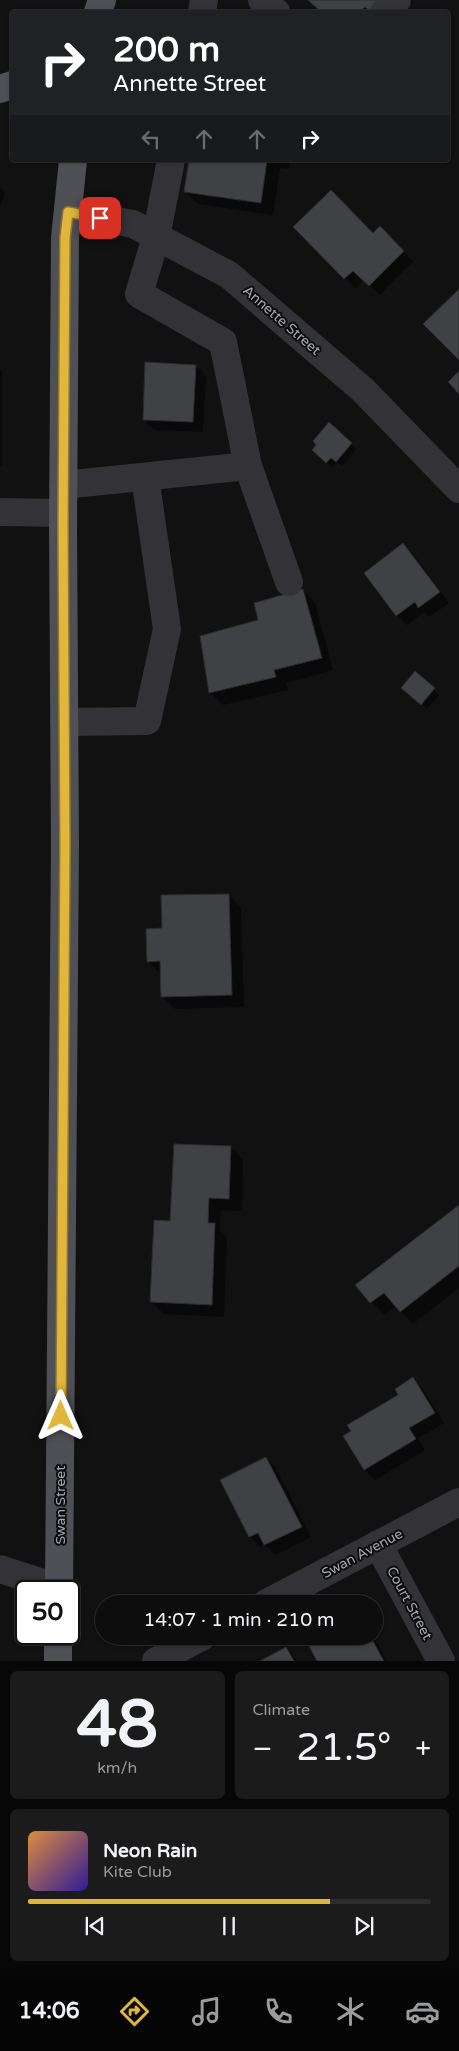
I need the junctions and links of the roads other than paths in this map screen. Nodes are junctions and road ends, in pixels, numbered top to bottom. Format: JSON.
{"nodes":[{"id":1,"x":262,"y":0,"type":"edge"},
{"id":2,"x":397,"y":0,"type":"edge"},
{"id":3,"x":274,"y":10,"type":"edge"},
{"id":4,"x":386,"y":10,"type":"edge"},
{"id":5,"x":73,"y":162,"type":"edge"},
{"id":6,"x":171,"y":162,"type":"edge"},
{"id":7,"x":68,"y":212,"type":"junction"},
{"id":8,"x":156,"y":237,"type":"junction"},
{"id":9,"x":248,"y":466,"type":"junction"},
{"id":10,"x":145,"y":477,"type":"junction"},
{"id":11,"x":64,"y":486,"type":"junction"},
{"id":12,"x":459,"y":489,"type":"edge"},
{"id":13,"x":0,"y":512,"type":"edge"},
{"id":14,"x":64,"y":513,"type":"junction"},
{"id":15,"x":289,"y":582,"type":"dead end"},
{"id":16,"x":64,"y":722,"type":"junction"},
{"id":17,"x":459,"y":1502,"type":"edge"},
{"id":18,"x":378,"y":1544,"type":"junction"},
{"id":19,"x":0,"y":1569,"type":"edge"},
{"id":20,"x":32,"y":1580,"type":"edge"},
{"id":21,"x":59,"y":1580,"type":"edge"},
{"id":22,"x":282,"y":1595,"type":"edge"},
{"id":23,"x":58,"y":1645,"type":"edge"},
{"id":24,"x":186,"y":1645,"type":"edge"},
{"id":25,"x":58,"y":1661,"type":"edge"},
{"id":26,"x":156,"y":1661,"type":"edge"},
{"id":27,"x":441,"y":1661,"type":"edge"}],
"edges":[{"from":1,"to":3,"type":"street"},
{"from":2,"to":4,"type":"street"},
{"from":5,"to":7,"type":"main road","name":"Swan Street"},
{"from":6,"to":8,"type":"street"},
{"from":7,"to":8,"type":"street","name":"Annette Street"},
{"from":7,"to":11,"type":"main road","name":"Swan Street"},
{"from":8,"to":9,"type":"street"},
{"from":8,"to":12,"type":"street","name":"Annette Street"},
{"from":9,"to":10,"type":"street"},
{"from":9,"to":15,"type":"street"},
{"from":10,"to":11,"type":"street"},
{"from":10,"to":16,"type":"street"},
{"from":11,"to":14,"type":"main road","name":"Swan Street"},
{"from":13,"to":14,"type":"street"},
{"from":14,"to":16,"type":"main road","name":"Swan Street"},
{"from":16,"to":21,"type":"main road","name":"Swan Street"},
{"from":17,"to":18,"type":"street","name":"Swan Avenue"},
{"from":18,"to":22,"type":"street","name":"Swan Avenue"},
{"from":18,"to":27,"type":"street","name":"Court Street"},
{"from":19,"to":20,"type":"street"},
{"from":23,"to":25,"type":"main road"},
{"from":24,"to":26,"type":"street"}]}
